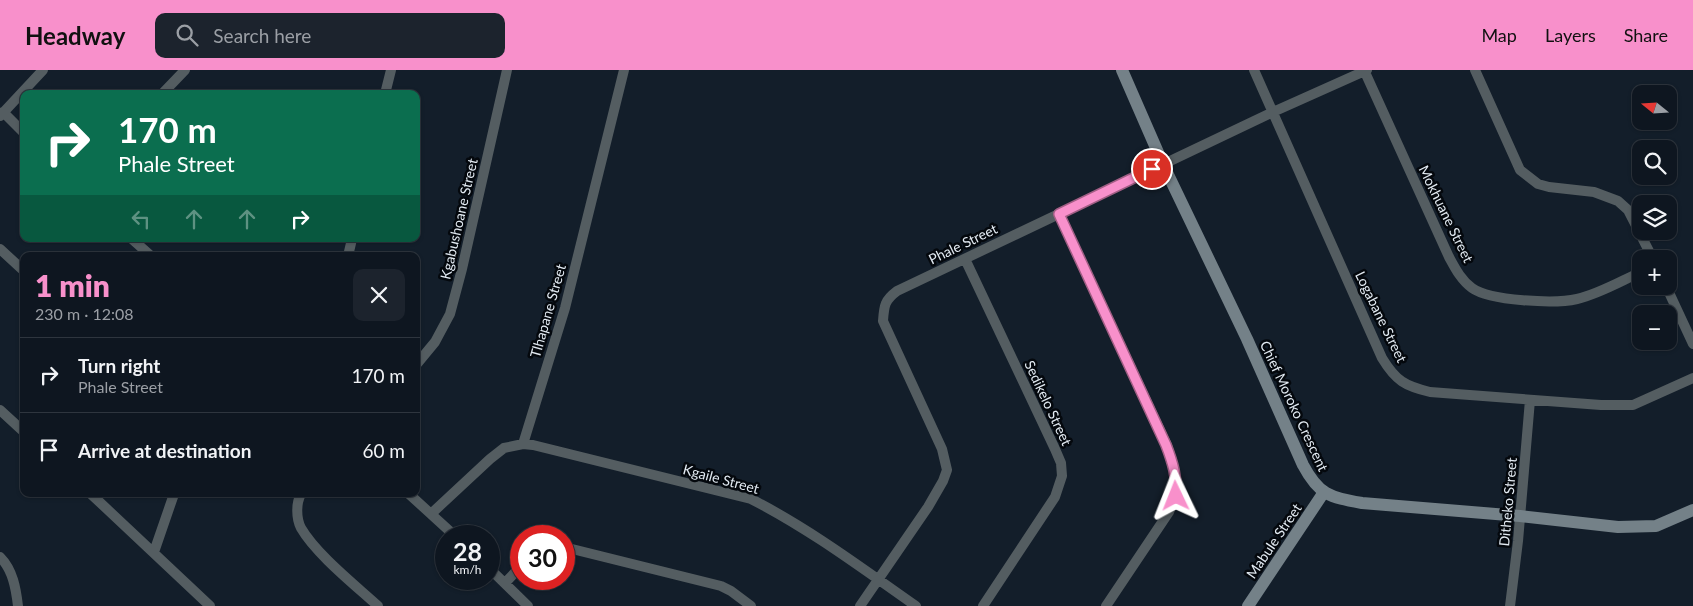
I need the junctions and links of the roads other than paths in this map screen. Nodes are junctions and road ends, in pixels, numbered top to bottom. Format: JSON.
{"nodes":[{"id":1,"x":43,"y":70,"type":"edge"},
{"id":2,"x":185,"y":70,"type":"edge"},
{"id":3,"x":390,"y":70,"type":"edge"},
{"id":4,"x":507,"y":70,"type":"edge"},
{"id":5,"x":624,"y":70,"type":"edge"},
{"id":6,"x":1122,"y":70,"type":"edge"},
{"id":7,"x":1254,"y":70,"type":"edge"},
{"id":8,"x":1365,"y":70,"type":"edge"},
{"id":9,"x":1475,"y":70,"type":"edge"},
{"id":10,"x":24,"y":90,"type":"edge"},
{"id":11,"x":166,"y":90,"type":"edge"},
{"id":12,"x":386,"y":90,"type":"edge"},
{"id":13,"x":20,"y":95,"type":"edge"},
{"id":14,"x":1273,"y":112,"type":"junction"},
{"id":15,"x":2,"y":114,"type":"edge"},
{"id":16,"x":20,"y":130,"type":"edge"},
{"id":17,"x":1164,"y":164,"type":"junction"},
{"id":18,"x":1059,"y":214,"type":"junction"},
{"id":19,"x":135,"y":242,"type":"edge"},
{"id":20,"x":0,"y":248,"type":"edge"},
{"id":21,"x":1648,"y":250,"type":"edge"},
{"id":22,"x":147,"y":252,"type":"edge"},
{"id":23,"x":965,"y":259,"type":"junction"},
{"id":24,"x":20,"y":267,"type":"edge"},
{"id":25,"x":1632,"y":276,"type":"edge"},
{"id":26,"x":1670,"y":295,"type":"edge"},
{"id":27,"x":1693,"y":344,"type":"edge"},
{"id":28,"x":420,"y":360,"type":"edge"},
{"id":29,"x":1693,"y":378,"type":"edge"},
{"id":30,"x":1530,"y":400,"type":"junction"},
{"id":31,"x":0,"y":412,"type":"edge"},
{"id":32,"x":20,"y":429,"type":"edge"},
{"id":33,"x":523,"y":444,"type":"junction"},
{"id":34,"x":1324,"y":492,"type":"junction"},
{"id":35,"x":94,"y":497,"type":"edge"},
{"id":36,"x":173,"y":497,"type":"edge"},
{"id":37,"x":300,"y":497,"type":"edge"},
{"id":38,"x":413,"y":497,"type":"edge"},
{"id":39,"x":1693,"y":510,"type":"edge"},
{"id":40,"x":432,"y":513,"type":"junction"},
{"id":41,"x":1520,"y":516,"type":"junction"},
{"id":42,"x":445,"y":525,"type":"edge"},
{"id":43,"x":575,"y":550,"type":"edge"},
{"id":44,"x":154,"y":552,"type":"junction"},
{"id":45,"x":0,"y":558,"type":"edge"},
{"id":46,"x":500,"y":578,"type":"edge"},
{"id":47,"x":510,"y":578,"type":"edge"},
{"id":48,"x":879,"y":580,"type":"junction"},
{"id":49,"x":505,"y":583,"type":"junction"},
{"id":50,"x":18,"y":606,"type":"edge"},
{"id":51,"x":210,"y":606,"type":"edge"},
{"id":52,"x":378,"y":606,"type":"edge"},
{"id":53,"x":528,"y":606,"type":"edge"},
{"id":54,"x":750,"y":606,"type":"edge"},
{"id":55,"x":860,"y":606,"type":"edge"},
{"id":56,"x":916,"y":606,"type":"edge"},
{"id":57,"x":983,"y":606,"type":"edge"},
{"id":58,"x":1106,"y":606,"type":"edge"},
{"id":59,"x":1248,"y":606,"type":"edge"},
{"id":60,"x":1510,"y":606,"type":"edge"}],
"edges":[{"from":1,"to":10,"type":"street"},
{"from":2,"to":11,"type":"street"},
{"from":3,"to":12,"type":"street"},
{"from":4,"to":28,"type":"street","name":"Kgabushoane Street"},
{"from":5,"to":33,"type":"street","name":"Tlhapane Street"},
{"from":6,"to":17,"type":"street","name":"Chief Moroko Crescent"},
{"from":7,"to":14,"type":"street","name":"Logabane Street"},
{"from":8,"to":14,"type":"street","name":"Phale Street"},
{"from":8,"to":25,"type":"street","name":"Mokhuane Street"},
{"from":9,"to":21,"type":"street"},
{"from":13,"to":15,"type":"street"},
{"from":14,"to":17,"type":"street","name":"Phale Street"},
{"from":14,"to":30,"type":"street","name":"Logabane Street"},
{"from":15,"to":16,"type":"street"},
{"from":17,"to":18,"type":"street","name":"Phale Street"},
{"from":17,"to":34,"type":"street","name":"Chief Moroko Crescent"},
{"from":18,"to":23,"type":"street","name":"Phale Street"},
{"from":18,"to":58,"type":"street"},
{"from":19,"to":22,"type":"street"},
{"from":20,"to":24,"type":"street"},
{"from":23,"to":48,"type":"street","name":"Phale Street"},
{"from":23,"to":57,"type":"street","name":"Sedikelo Street"},
{"from":26,"to":27,"type":"street"},
{"from":29,"to":30,"type":"street","name":"Logabane Street"},
{"from":30,"to":41,"type":"street","name":"Ditheko Street"},
{"from":31,"to":32,"type":"street"},
{"from":33,"to":40,"type":"street"},
{"from":33,"to":48,"type":"street","name":"Kgaile Street"},
{"from":34,"to":41,"type":"street","name":"Chief Moroko Crescent"},
{"from":34,"to":59,"type":"street","name":"Mabule Street"},
{"from":35,"to":44,"type":"street"},
{"from":36,"to":44,"type":"street"},
{"from":37,"to":52,"type":"street"},
{"from":38,"to":40,"type":"street"},
{"from":39,"to":41,"type":"street","name":"Chief Moroko Crescent"},
{"from":40,"to":42,"type":"street"},
{"from":41,"to":60,"type":"street","name":"Ditheko Street"},
{"from":43,"to":54,"type":"street"},
{"from":44,"to":51,"type":"street"},
{"from":45,"to":50,"type":"street"},
{"from":46,"to":49,"type":"street"},
{"from":47,"to":49,"type":"street"},
{"from":48,"to":55,"type":"street","name":"Phale Street"},
{"from":48,"to":56,"type":"street","name":"Kgaile Street"},
{"from":49,"to":53,"type":"street"}]}
